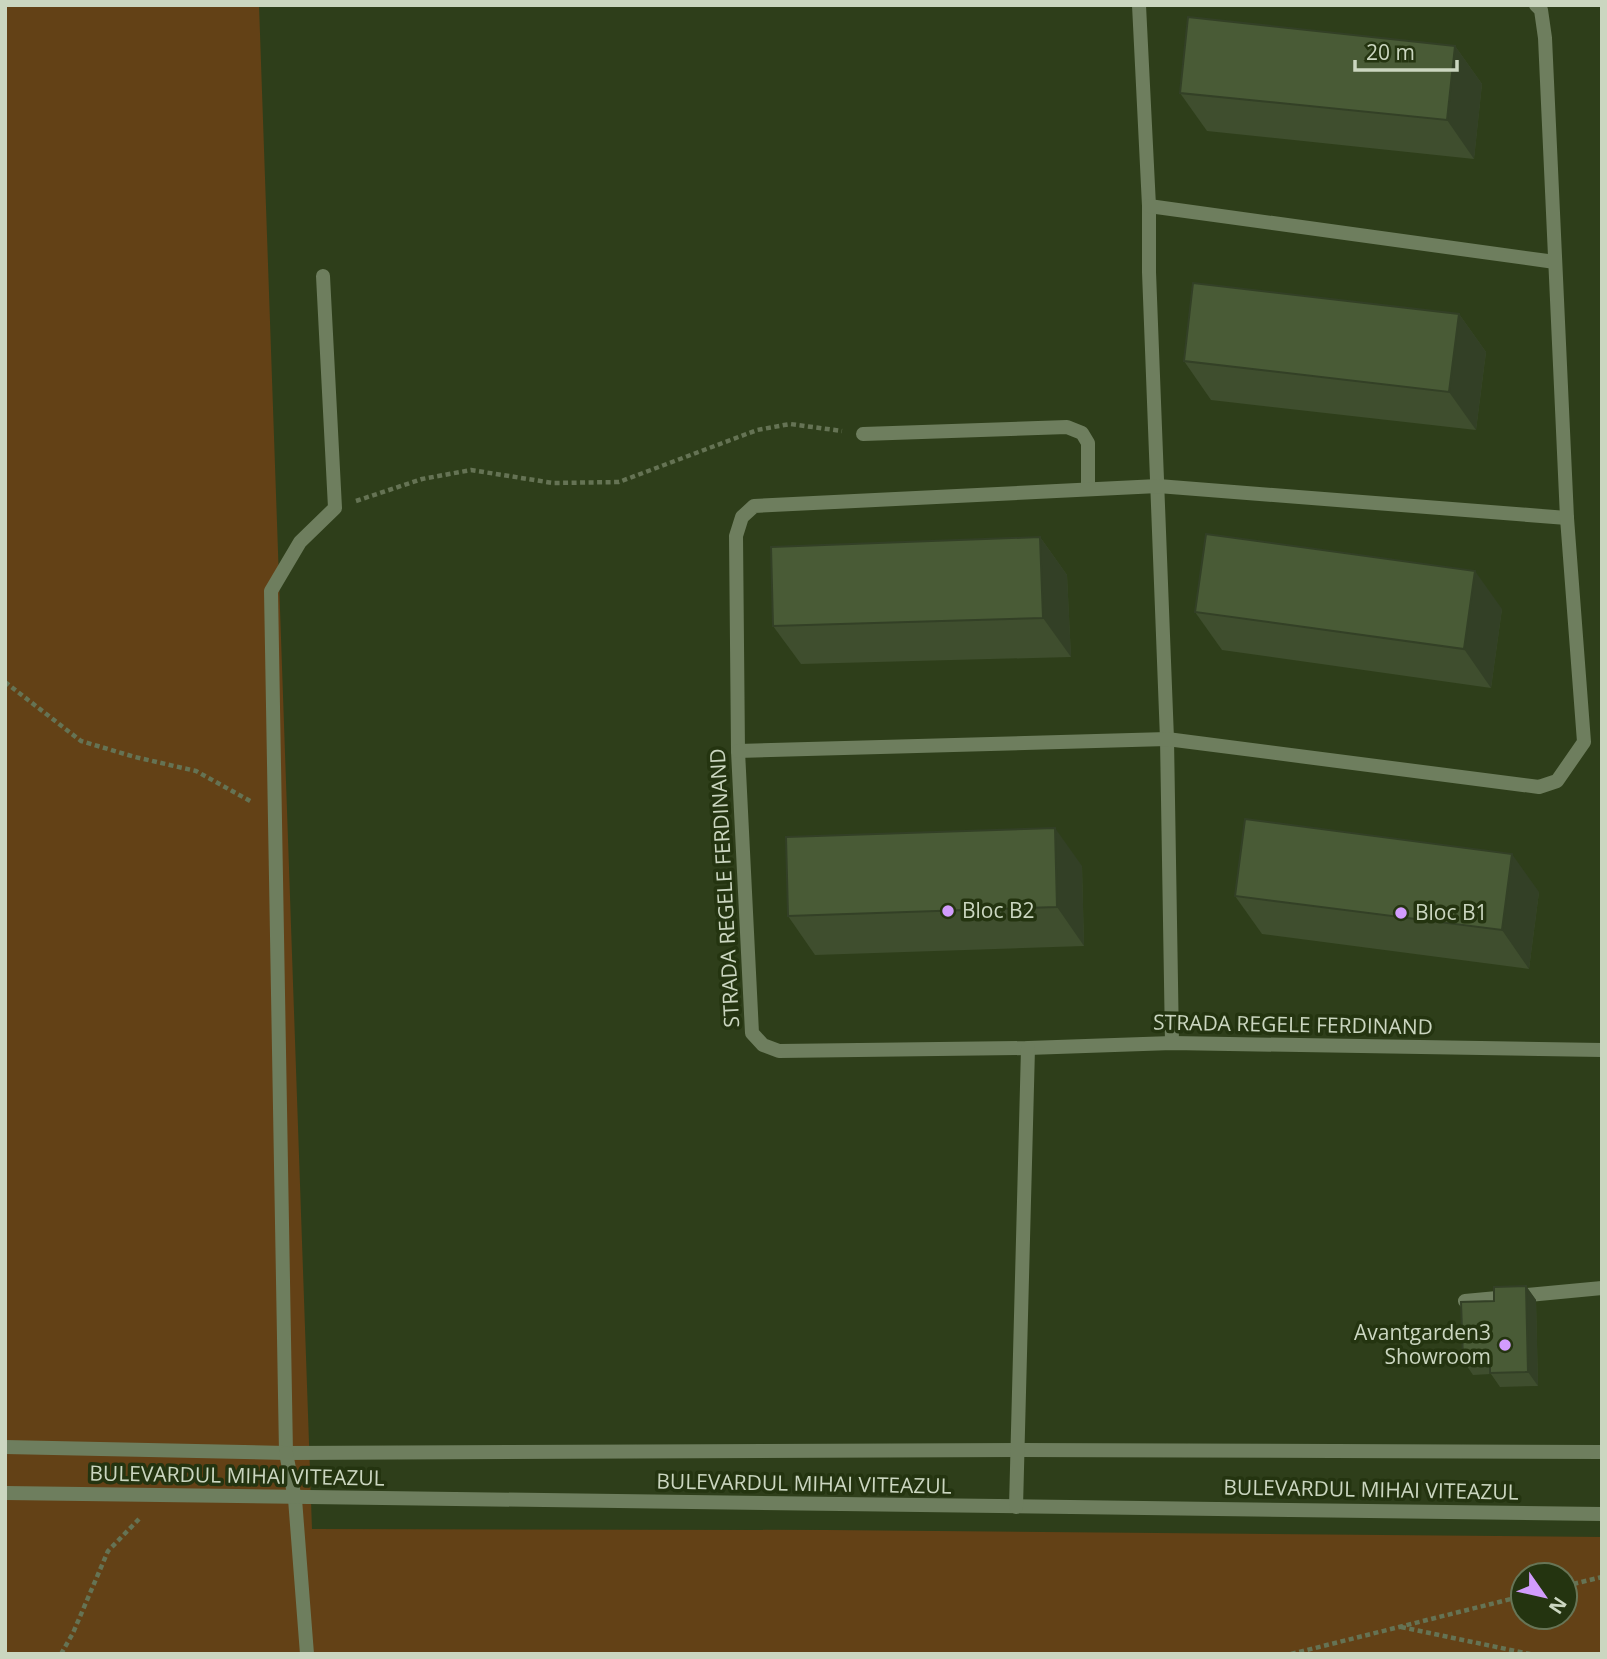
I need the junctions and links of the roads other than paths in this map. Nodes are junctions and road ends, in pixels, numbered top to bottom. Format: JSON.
{"nodes":[{"id":1,"x":1139,"y":5,"type":"edge"},
{"id":2,"x":1536,"y":5,"type":"edge"},
{"id":3,"x":1149,"y":206,"type":"junction"},
{"id":4,"x":1555,"y":262,"type":"junction"},
{"id":5,"x":323,"y":276,"type":"dead end"},
{"id":6,"x":863,"y":435,"type":"road end"},
{"id":7,"x":1158,"y":486,"type":"junction"},
{"id":8,"x":1088,"y":489,"type":"junction"},
{"id":9,"x":1567,"y":518,"type":"junction"},
{"id":10,"x":1167,"y":739,"type":"junction"},
{"id":11,"x":738,"y":751,"type":"junction"},
{"id":12,"x":1172,"y":1043,"type":"junction"},
{"id":13,"x":1028,"y":1048,"type":"junction"},
{"id":14,"x":1602,"y":1050,"type":"edge"},
{"id":15,"x":1602,"y":1288,"type":"edge"},
{"id":16,"x":1465,"y":1301,"type":"edge"},
{"id":17,"x":5,"y":1447,"type":"edge"},
{"id":18,"x":1018,"y":1450,"type":"junction"},
{"id":19,"x":286,"y":1452,"type":"junction"},
{"id":20,"x":1602,"y":1452,"type":"edge"},
{"id":21,"x":5,"y":1493,"type":"edge"},
{"id":22,"x":295,"y":1499,"type":"junction"},
{"id":23,"x":1016,"y":1507,"type":"junction"},
{"id":24,"x":1602,"y":1514,"type":"edge"},
{"id":25,"x":307,"y":1654,"type":"edge"}],
"edges":[{"from":1,"to":3,"type":"street"},
{"from":2,"to":4,"type":"street"},
{"from":3,"to":4,"type":"street"},
{"from":3,"to":7,"type":"street"},
{"from":4,"to":9,"type":"street"},
{"from":5,"to":19,"type":"street"},
{"from":6,"to":8,"type":"street"},
{"from":7,"to":8,"type":"street","name":"STRADA REGELE FERDINAND"},
{"from":7,"to":9,"type":"street","name":"STRADA REGELE FERDINAND"},
{"from":7,"to":10,"type":"street"},
{"from":8,"to":11,"type":"street","name":"STRADA REGELE FERDINAND"},
{"from":9,"to":10,"type":"street"},
{"from":10,"to":11,"type":"street"},
{"from":10,"to":12,"type":"street"},
{"from":11,"to":13,"type":"street","name":"STRADA REGELE FERDINAND"},
{"from":12,"to":13,"type":"street","name":"STRADA REGELE FERDINAND"},
{"from":12,"to":14,"type":"street","name":"STRADA REGELE FERDINAND"},
{"from":13,"to":18,"type":"street"},
{"from":15,"to":16,"type":"street"},
{"from":17,"to":19,"type":"street","name":"BULEVARDUL MIHAI VITEAZUL"},
{"from":18,"to":19,"type":"street","name":"BULEVARDUL MIHAI VITEAZUL"},
{"from":18,"to":20,"type":"street","name":"BULEVARDUL MIHAI VITEAZUL"},
{"from":18,"to":23,"type":"street"},
{"from":19,"to":22,"type":"street"},
{"from":21,"to":22,"type":"street","name":"BULEVARDUL MIHAI VITEAZUL"},
{"from":22,"to":23,"type":"street","name":"BULEVARDUL MIHAI VITEAZUL"},
{"from":22,"to":25,"type":"street"},
{"from":23,"to":24,"type":"street","name":"BULEVARDUL MIHAI VITEAZUL"}]}
